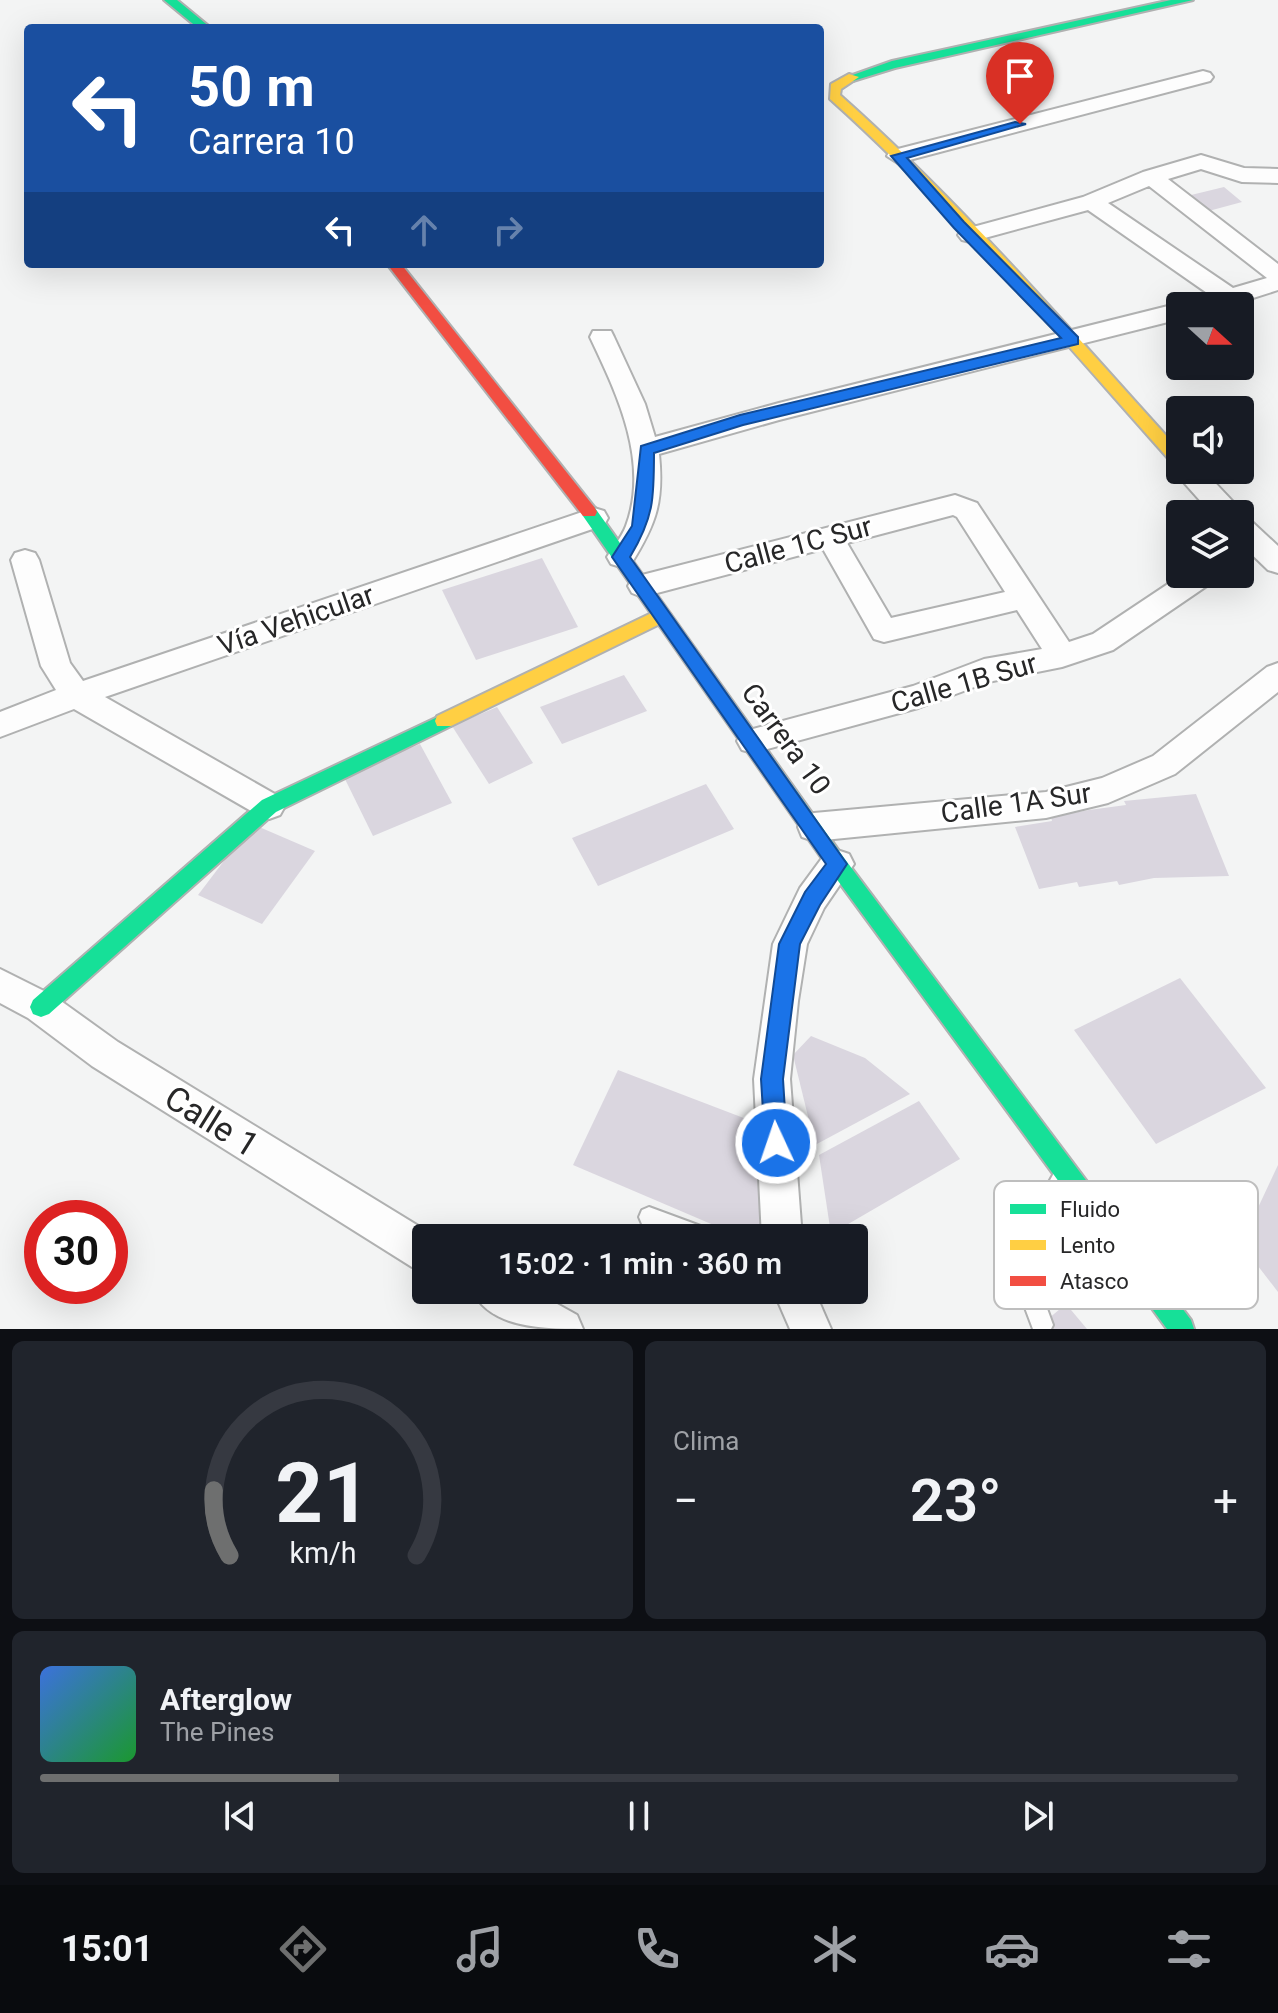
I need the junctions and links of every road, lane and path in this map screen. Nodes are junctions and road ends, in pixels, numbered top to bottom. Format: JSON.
{"nodes":[{"id":1,"x":170,"y":0,"type":"edge"},
{"id":2,"x":1187,"y":0,"type":"edge"},
{"id":3,"x":200,"y":24,"type":"edge"},
{"id":4,"x":1203,"y":77,"type":"dead end"},
{"id":5,"x":898,"y":156,"type":"junction"},
{"id":6,"x":1278,"y":176,"type":"edge"},
{"id":7,"x":1155,"y":180,"type":"junction"},
{"id":8,"x":1091,"y":202,"type":"junction"},
{"id":9,"x":970,"y":235,"type":"junction"},
{"id":10,"x":397,"y":268,"type":"edge"},
{"id":11,"x":1278,"y":275,"type":"edge"},
{"id":12,"x":1278,"y":282,"type":"edge"},
{"id":13,"x":1222,"y":292,"type":"edge"},
{"id":14,"x":1249,"y":292,"type":"edge"},
{"id":15,"x":1166,"y":315,"type":"edge"},
{"id":16,"x":602,"y":337,"type":"dead end"},
{"id":17,"x":1072,"y":341,"type":"junction"},
{"id":18,"x":1166,"y":445,"type":"edge"},
{"id":19,"x":646,"y":449,"type":"junction"},
{"id":20,"x":1201,"y":484,"type":"edge"},
{"id":21,"x":1215,"y":500,"type":"edge"},
{"id":22,"x":594,"y":518,"type":"junction"},
{"id":23,"x":830,"y":537,"type":"junction"},
{"id":24,"x":1254,"y":545,"type":"edge"},
{"id":25,"x":621,"y":557,"type":"junction"},
{"id":26,"x":25,"y":560,"type":"dead end"},
{"id":27,"x":1278,"y":563,"type":"edge"},
{"id":28,"x":642,"y":586,"type":"junction"},
{"id":29,"x":1183,"y":588,"type":"edge"},
{"id":30,"x":1024,"y":598,"type":"junction"},
{"id":31,"x":662,"y":615,"type":"junction"},
{"id":32,"x":1062,"y":656,"type":"junction"},
{"id":33,"x":1278,"y":675,"type":"edge"},
{"id":34,"x":76,"y":695,"type":"junction"},
{"id":35,"x":0,"y":725,"type":"edge"},
{"id":36,"x":753,"y":741,"type":"junction"},
{"id":37,"x":269,"y":806,"type":"junction"},
{"id":38,"x":814,"y":827,"type":"junction"},
{"id":39,"x":837,"y":864,"type":"junction"},
{"id":40,"x":0,"y":985,"type":"edge"},
{"id":41,"x":41,"y":1007,"type":"junction"},
{"id":42,"x":1066,"y":1172,"type":"junction"},
{"id":43,"x":1061,"y":1181,"type":"edge"},
{"id":44,"x":1073,"y":1181,"type":"edge"},
{"id":45,"x":649,"y":1217,"type":"dead end"},
{"id":46,"x":668,"y":1224,"type":"edge"},
{"id":47,"x":781,"y":1224,"type":"edge"},
{"id":48,"x":412,"y":1244,"type":"edge"},
{"id":49,"x":517,"y":1304,"type":"edge"},
{"id":50,"x":799,"y":1304,"type":"edge"},
{"id":51,"x":1036,"y":1309,"type":"edge"},
{"id":52,"x":1167,"y":1309,"type":"edge"},
{"id":53,"x":1042,"y":1325,"type":"dead end"},
{"id":54,"x":563,"y":1329,"type":"edge"},
{"id":55,"x":811,"y":1329,"type":"edge"},
{"id":56,"x":1182,"y":1329,"type":"edge"}],
"edges":[{"from":1,"to":3,"type":"main road"},
{"from":2,"to":5,"type":"main road"},
{"from":4,"to":5,"type":"street"},
{"from":5,"to":9,"type":"main road"},
{"from":6,"to":7,"type":"street"},
{"from":7,"to":8,"type":"street"},
{"from":7,"to":11,"type":"street"},
{"from":8,"to":9,"type":"street"},
{"from":8,"to":13,"type":"street"},
{"from":9,"to":17,"type":"main road"},
{"from":10,"to":22,"type":"main road","name":"Carrera 10"},
{"from":12,"to":14,"type":"street"},
{"from":15,"to":17,"type":"street"},
{"from":16,"to":19,"type":"street"},
{"from":17,"to":18,"type":"main road"},
{"from":17,"to":19,"type":"street"},
{"from":19,"to":25,"type":"street"},
{"from":20,"to":21,"type":"street"},
{"from":22,"to":25,"type":"main road","name":"Carrera 10"},
{"from":22,"to":34,"type":"street","name":"Vía Vehicular"},
{"from":23,"to":28,"type":"street","name":"Calle 1C Sur"},
{"from":23,"to":30,"type":"street","name":"Calle 1C Sur"},
{"from":23,"to":30,"type":"street"},
{"from":24,"to":27,"type":"street"},
{"from":25,"to":28,"type":"main road","name":"Carrera 10"},
{"from":26,"to":34,"type":"street"},
{"from":28,"to":31,"type":"main road","name":"Carrera 10"},
{"from":29,"to":32,"type":"street","name":"Calle 1B Sur"},
{"from":30,"to":32,"type":"street"},
{"from":31,"to":36,"type":"main road","name":"Carrera 10"},
{"from":31,"to":37,"type":"main road"},
{"from":32,"to":36,"type":"street","name":"Calle 1B Sur"},
{"from":33,"to":38,"type":"street","name":"Calle 1A Sur"},
{"from":34,"to":35,"type":"street","name":"Vía Vehicular"},
{"from":34,"to":37,"type":"street"},
{"from":36,"to":38,"type":"main road","name":"Carrera 10"},
{"from":37,"to":41,"type":"main road"},
{"from":38,"to":39,"type":"main road","name":"Carrera 10"},
{"from":39,"to":42,"type":"main road","name":"Carrera 10"},
{"from":39,"to":47,"type":"street"},
{"from":40,"to":41,"type":"street","name":"Calle 1"},
{"from":41,"to":48,"type":"street","name":"Calle 1"},
{"from":42,"to":43,"type":"lane"},
{"from":42,"to":44,"type":"main road","name":"Carrera 10"},
{"from":45,"to":46,"type":"lane"},
{"from":49,"to":54,"type":"street"},
{"from":50,"to":55,"type":"street"},
{"from":51,"to":53,"type":"lane"},
{"from":52,"to":56,"type":"main road","name":"Carrera 10"}]}
